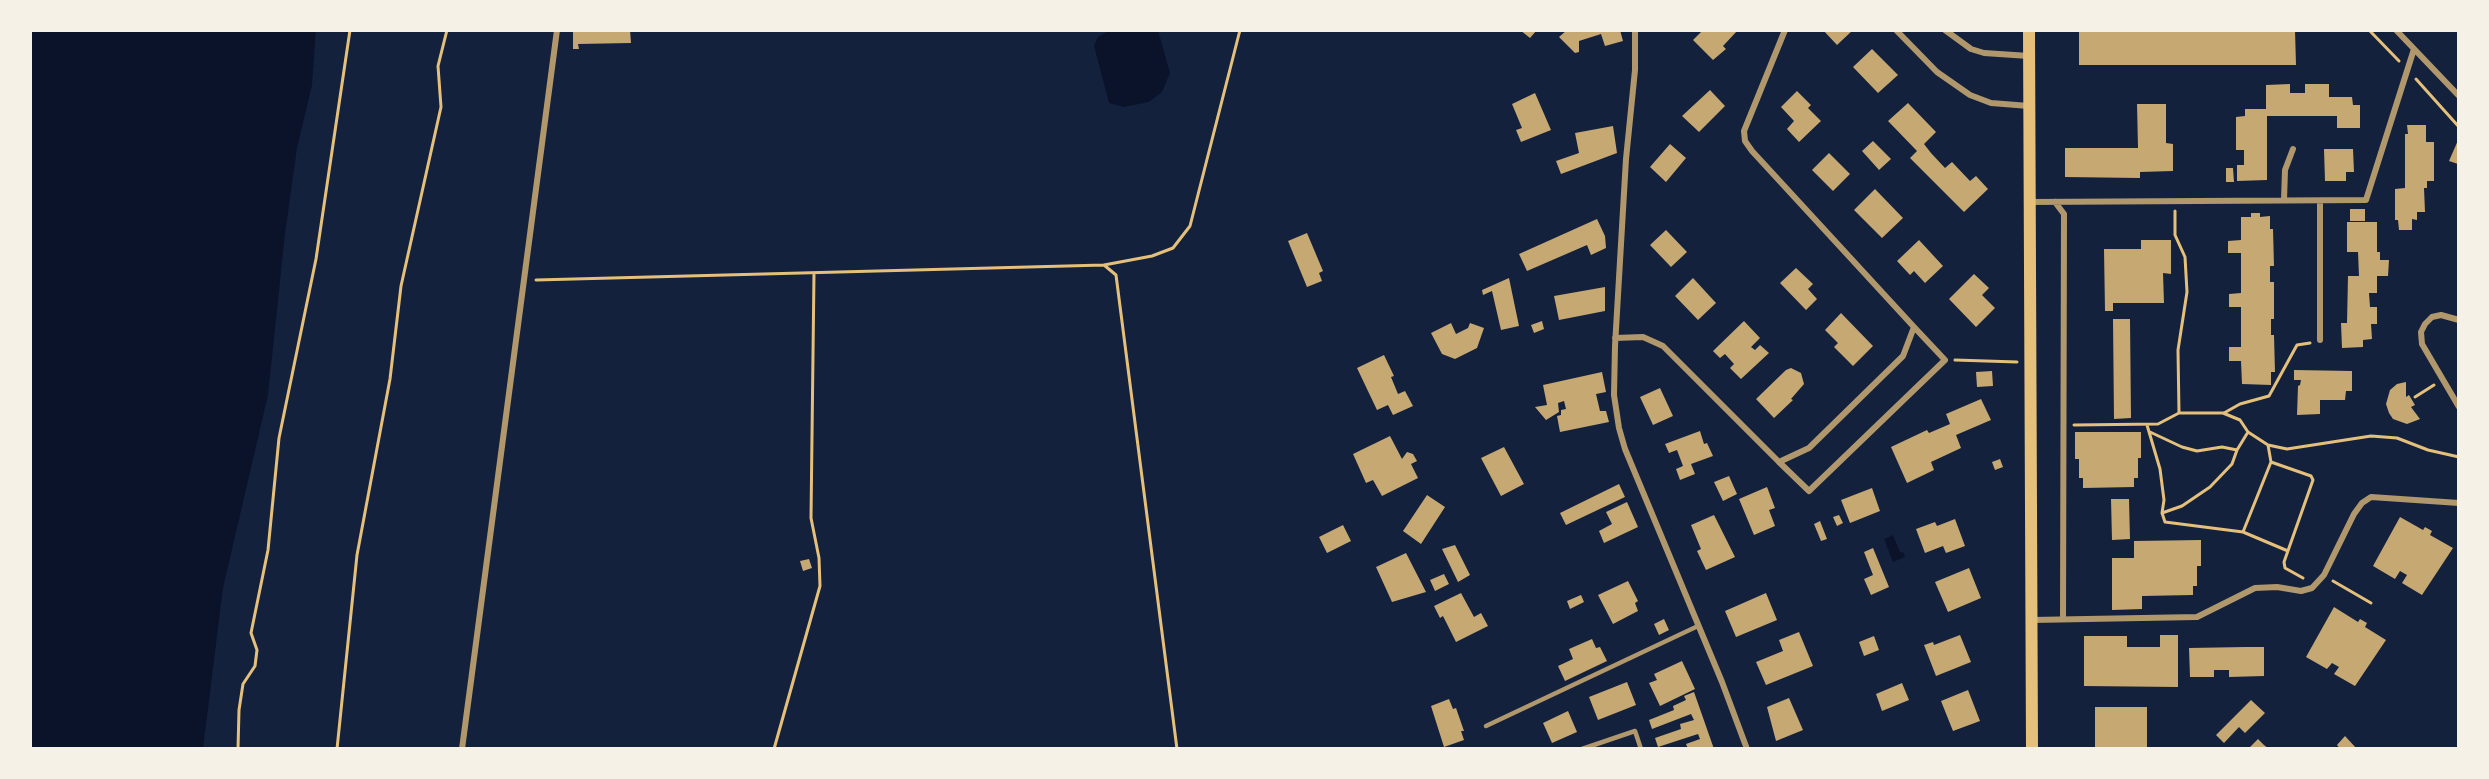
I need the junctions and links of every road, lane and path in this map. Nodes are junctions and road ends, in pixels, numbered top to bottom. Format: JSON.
{"nodes":[{"id":1,"x":351,"y":30,"type":"edge"},
{"id":2,"x":447,"y":30,"type":"edge"},
{"id":3,"x":557,"y":30,"type":"edge"},
{"id":4,"x":1240,"y":30,"type":"edge"},
{"id":5,"x":1635,"y":30,"type":"edge"},
{"id":6,"x":1785,"y":30,"type":"edge"},
{"id":7,"x":1896,"y":30,"type":"edge"},
{"id":8,"x":1945,"y":30,"type":"edge"},
{"id":9,"x":2029,"y":30,"type":"edge"},
{"id":10,"x":2396,"y":30,"type":"edge"},
{"id":11,"x":2414,"y":50,"type":"junction"},
{"id":12,"x":2029,"y":56,"type":"junction"},
{"id":13,"x":2459,"y":96,"type":"edge"},
{"id":14,"x":2029,"y":106,"type":"junction"},
{"id":15,"x":2294,"y":149,"type":"dead end"},
{"id":16,"x":2284,"y":200,"type":"junction"},
{"id":17,"x":2175,"y":201,"type":"junction"},
{"id":18,"x":2320,"y":201,"type":"junction"},
{"id":19,"x":2030,"y":202,"type":"junction"},
{"id":20,"x":2055,"y":202,"type":"junction"},
{"id":21,"x":1104,"y":265,"type":"junction"},
{"id":22,"x":814,"y":273,"type":"junction"},
{"id":23,"x":525,"y":280,"type":"junction"},
{"id":24,"x":2459,"y":320,"type":"edge"},
{"id":25,"x":1914,"y":327,"type":"junction"},
{"id":26,"x":1615,"y":338,"type":"junction"},
{"id":27,"x":2320,"y":340,"type":"joint"},
{"id":28,"x":1945,"y":360,"type":"junction"},
{"id":29,"x":2031,"y":363,"type":"junction"},
{"id":30,"x":2443,"y":380,"type":"junction"},
{"id":31,"x":2415,"y":397,"type":"dead end"},
{"id":32,"x":2459,"y":408,"type":"edge"},
{"id":33,"x":2180,"y":413,"type":"junction"},
{"id":34,"x":2223,"y":413,"type":"junction"},
{"id":35,"x":2063,"y":424,"type":"junction"},
{"id":36,"x":2147,"y":425,"type":"junction"},
{"id":37,"x":2149,"y":432,"type":"junction"},
{"id":38,"x":2248,"y":432,"type":"junction"},
{"id":39,"x":2268,"y":445,"type":"junction"},
{"id":40,"x":2237,"y":450,"type":"junction"},
{"id":41,"x":2459,"y":457,"type":"edge"},
{"id":42,"x":1779,"y":462,"type":"junction"},
{"id":43,"x":2271,"y":462,"type":"junction"},
{"id":44,"x":2459,"y":503,"type":"edge"},
{"id":45,"x":2162,"y":513,"type":"junction"},
{"id":46,"x":2243,"y":532,"type":"junction"},
{"id":47,"x":2288,"y":551,"type":"junction"},
{"id":48,"x":2324,"y":575,"type":"junction"},
{"id":49,"x":2315,"y":585,"type":"junction"},
{"id":50,"x":2371,"y":603,"type":"dead end"},
{"id":51,"x":2063,"y":619,"type":"junction"},
{"id":52,"x":2032,"y":620,"type":"junction"},
{"id":53,"x":1698,"y":626,"type":"junction"},
{"id":54,"x":1486,"y":726,"type":"dead end"},
{"id":55,"x":238,"y":749,"type":"edge"},
{"id":56,"x":337,"y":749,"type":"edge"},
{"id":57,"x":462,"y":749,"type":"edge"},
{"id":58,"x":774,"y":749,"type":"edge"},
{"id":59,"x":1177,"y":749,"type":"edge"},
{"id":60,"x":1582,"y":749,"type":"edge"},
{"id":61,"x":1641,"y":749,"type":"edge"},
{"id":62,"x":1747,"y":749,"type":"edge"},
{"id":63,"x":2032,"y":749,"type":"edge"}],
"edges":[{"from":1,"to":55,"type":"path"},
{"from":2,"to":56,"type":"path"},
{"from":3,"to":23,"type":"street"},
{"from":4,"to":21,"type":"path"},
{"from":5,"to":26,"type":"street"},
{"from":6,"to":25,"type":"street"},
{"from":7,"to":14,"type":"street"},
{"from":8,"to":12,"type":"street"},
{"from":9,"to":12,"type":"main road"},
{"from":10,"to":11,"type":"street"},
{"from":11,"to":13,"type":"street"},
{"from":11,"to":18,"type":"street"},
{"from":12,"to":14,"type":"main road"},
{"from":14,"to":19,"type":"main road"},
{"from":15,"to":16,"type":"street"},
{"from":16,"to":17,"type":"street"},
{"from":16,"to":18,"type":"street"},
{"from":17,"to":20,"type":"street"},
{"from":17,"to":33,"type":"path"},
{"from":18,"to":27,"type":"street"},
{"from":19,"to":20,"type":"street"},
{"from":19,"to":29,"type":"main road"},
{"from":20,"to":35,"type":"street"},
{"from":21,"to":22,"type":"path"},
{"from":21,"to":59,"type":"path"},
{"from":22,"to":23,"type":"path"},
{"from":22,"to":58,"type":"path"},
{"from":23,"to":57,"type":"street"},
{"from":24,"to":30,"type":"street"},
{"from":25,"to":28,"type":"street"},
{"from":25,"to":42,"type":"street"},
{"from":26,"to":42,"type":"street"},
{"from":26,"to":53,"type":"street"},
{"from":27,"to":34,"type":"path"},
{"from":28,"to":29,"type":"path"},
{"from":28,"to":42,"type":"street"},
{"from":29,"to":52,"type":"main road"},
{"from":30,"to":31,"type":"path"},
{"from":30,"to":32,"type":"street"},
{"from":33,"to":34,"type":"path"},
{"from":33,"to":36,"type":"path"},
{"from":34,"to":38,"type":"path"},
{"from":35,"to":36,"type":"path"},
{"from":35,"to":51,"type":"street"},
{"from":36,"to":37,"type":"path"},
{"from":37,"to":40,"type":"path"},
{"from":37,"to":45,"type":"path"},
{"from":38,"to":39,"type":"path"},
{"from":38,"to":40,"type":"path"},
{"from":39,"to":41,"type":"path"},
{"from":39,"to":43,"type":"path"},
{"from":40,"to":45,"type":"path"},
{"from":43,"to":46,"type":"path"},
{"from":43,"to":47,"type":"path"},
{"from":44,"to":48,"type":"street"},
{"from":45,"to":46,"type":"path"},
{"from":46,"to":47,"type":"path"},
{"from":47,"to":49,"type":"path"},
{"from":48,"to":49,"type":"street"},
{"from":48,"to":50,"type":"path"},
{"from":49,"to":51,"type":"street"},
{"from":51,"to":52,"type":"street"},
{"from":52,"to":63,"type":"main road"},
{"from":53,"to":54,"type":"lane"},
{"from":53,"to":62,"type":"street"},
{"from":60,"to":61,"type":"lane"}]}
